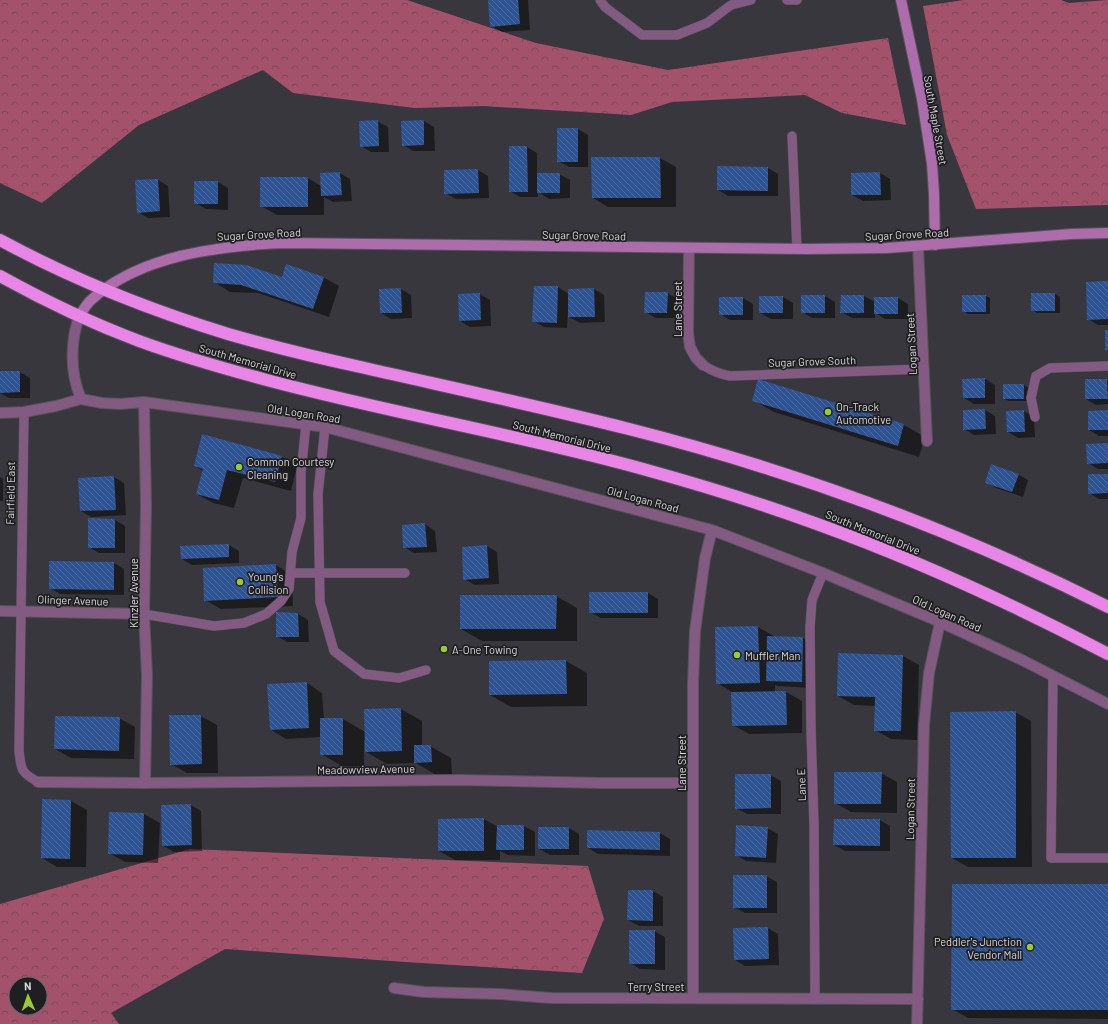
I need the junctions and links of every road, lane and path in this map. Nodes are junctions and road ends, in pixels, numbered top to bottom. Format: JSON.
{"nodes":[{"id":1,"x":600,"y":0,"type":"edge"},
{"id":2,"x":751,"y":0,"type":"edge"},
{"id":3,"x":787,"y":0,"type":"edge"},
{"id":4,"x":797,"y":0,"type":"edge"},
{"id":5,"x":901,"y":0,"type":"edge"},
{"id":6,"x":792,"y":136,"type":"dead end"},
{"id":7,"x":1108,"y":233,"type":"edge"},
{"id":8,"x":0,"y":240,"type":"edge"},
{"id":9,"x":935,"y":245,"type":"junction"},
{"id":10,"x":918,"y":246,"type":"junction"},
{"id":11,"x":690,"y":249,"type":"junction"},
{"id":12,"x":797,"y":249,"type":"junction"},
{"id":13,"x":0,"y":276,"type":"edge"},
{"id":14,"x":104,"y":289,"type":"junction"},
{"id":15,"x":79,"y":316,"type":"junction"},
{"id":16,"x":702,"y":365,"type":"joint"},
{"id":17,"x":1108,"y":366,"type":"edge"},
{"id":18,"x":924,"y":369,"type":"junction"},
{"id":19,"x":81,"y":399,"type":"junction"},
{"id":20,"x":144,"y":402,"type":"junction"},
{"id":21,"x":24,"y":412,"type":"junction"},
{"id":22,"x":0,"y":413,"type":"edge"},
{"id":23,"x":1035,"y":417,"type":"dead end"},
{"id":24,"x":306,"y":424,"type":"junction"},
{"id":25,"x":325,"y":427,"type":"junction"},
{"id":26,"x":927,"y":441,"type":"dead end"},
{"id":27,"x":712,"y":530,"type":"junction"},
{"id":28,"x":319,"y":572,"type":"junction"},
{"id":29,"x":291,"y":573,"type":"junction"},
{"id":30,"x":405,"y":573,"type":"dead end"},
{"id":31,"x":823,"y":573,"type":"junction"},
{"id":32,"x":1108,"y":607,"type":"edge"},
{"id":33,"x":21,"y":610,"type":"junction"},
{"id":34,"x":0,"y":611,"type":"edge"},
{"id":35,"x":144,"y":614,"type":"junction"},
{"id":36,"x":940,"y":622,"type":"junction"},
{"id":37,"x":1108,"y":654,"type":"edge"},
{"id":38,"x":426,"y":670,"type":"dead end"},
{"id":39,"x":1053,"y":676,"type":"junction"},
{"id":40,"x":1108,"y":704,"type":"edge"},
{"id":41,"x":38,"y":782,"type":"joint"},
{"id":42,"x":145,"y":783,"type":"junction"},
{"id":43,"x":693,"y":783,"type":"junction"},
{"id":44,"x":1108,"y":858,"type":"edge"},
{"id":45,"x":394,"y":988,"type":"dead end"},
{"id":46,"x":693,"y":998,"type":"junction"},
{"id":47,"x":918,"y":998,"type":"junction"},
{"id":48,"x":815,"y":999,"type":"junction"},
{"id":49,"x":917,"y":1024,"type":"edge"}],
"edges":[{"from":1,"to":2,"type":"lane"},
{"from":3,"to":4,"type":"lane"},
{"from":5,"to":9,"type":"street","name":"South Maple Street"},
{"from":6,"to":12,"type":"lane"},
{"from":7,"to":9,"type":"street","name":"Sugar Grove Road"},
{"from":8,"to":14,"type":"highway","name":"South Memorial Drive"},
{"from":9,"to":10,"type":"street","name":"Sugar Grove Road"},
{"from":10,"to":12,"type":"street","name":"Sugar Grove Road"},
{"from":10,"to":18,"type":"street","name":"Logan Street"},
{"from":11,"to":12,"type":"street","name":"Sugar Grove Road"},
{"from":11,"to":14,"type":"street","name":"Sugar Grove Road"},
{"from":11,"to":16,"type":"street","name":"Lane Street"},
{"from":13,"to":15,"type":"highway","name":"South Memorial Drive"},
{"from":14,"to":15,"type":"street","name":"Sugar Grove Road"},
{"from":14,"to":32,"type":"highway","name":"South Memorial Drive"},
{"from":15,"to":19,"type":"street"},
{"from":15,"to":37,"type":"highway","name":"South Memorial Drive"},
{"from":16,"to":18,"type":"lane","name":"Sugar Grove South"},
{"from":17,"to":23,"type":"lane"},
{"from":18,"to":26,"type":"street","name":"Logan Street"},
{"from":19,"to":20,"type":"street","name":"Old Logan Road"},
{"from":19,"to":21,"type":"street"},
{"from":20,"to":24,"type":"street","name":"Old Logan Road"},
{"from":20,"to":35,"type":"street","name":"Kinzler Avenue"},
{"from":21,"to":22,"type":"street"},
{"from":21,"to":33,"type":"lane","name":"Fairfield East"},
{"from":24,"to":25,"type":"street","name":"Old Logan Road"},
{"from":24,"to":29,"type":"lane"},
{"from":25,"to":27,"type":"street","name":"Old Logan Road"},
{"from":25,"to":28,"type":"lane"},
{"from":27,"to":31,"type":"street","name":"Old Logan Road"},
{"from":27,"to":43,"type":"street","name":"Lane Street"},
{"from":28,"to":29,"type":"lane"},
{"from":28,"to":30,"type":"lane"},
{"from":28,"to":38,"type":"lane"},
{"from":29,"to":35,"type":"lane"},
{"from":31,"to":36,"type":"street","name":"Old Logan Road"},
{"from":31,"to":48,"type":"lane","name":"Lane E"},
{"from":33,"to":34,"type":"street","name":"Olinger Avenue"},
{"from":33,"to":35,"type":"street","name":"Olinger Avenue"},
{"from":33,"to":41,"type":"lane","name":"Fairfield East"},
{"from":35,"to":42,"type":"street","name":"Kinzler Avenue"},
{"from":36,"to":39,"type":"street","name":"Old Logan Road"},
{"from":36,"to":47,"type":"street","name":"Logan Street"},
{"from":39,"to":40,"type":"street","name":"Old Logan Road"},
{"from":39,"to":44,"type":"lane"},
{"from":41,"to":42,"type":"street","name":"Meadowview Avenue"},
{"from":42,"to":43,"type":"street","name":"Meadowview Avenue"},
{"from":43,"to":46,"type":"street","name":"Lane Street"},
{"from":45,"to":46,"type":"street","name":"Terry Street"},
{"from":46,"to":48,"type":"street","name":"Terry Street"},
{"from":47,"to":48,"type":"street","name":"Terry Street"},
{"from":47,"to":49,"type":"street","name":"Logan Street"}]}
